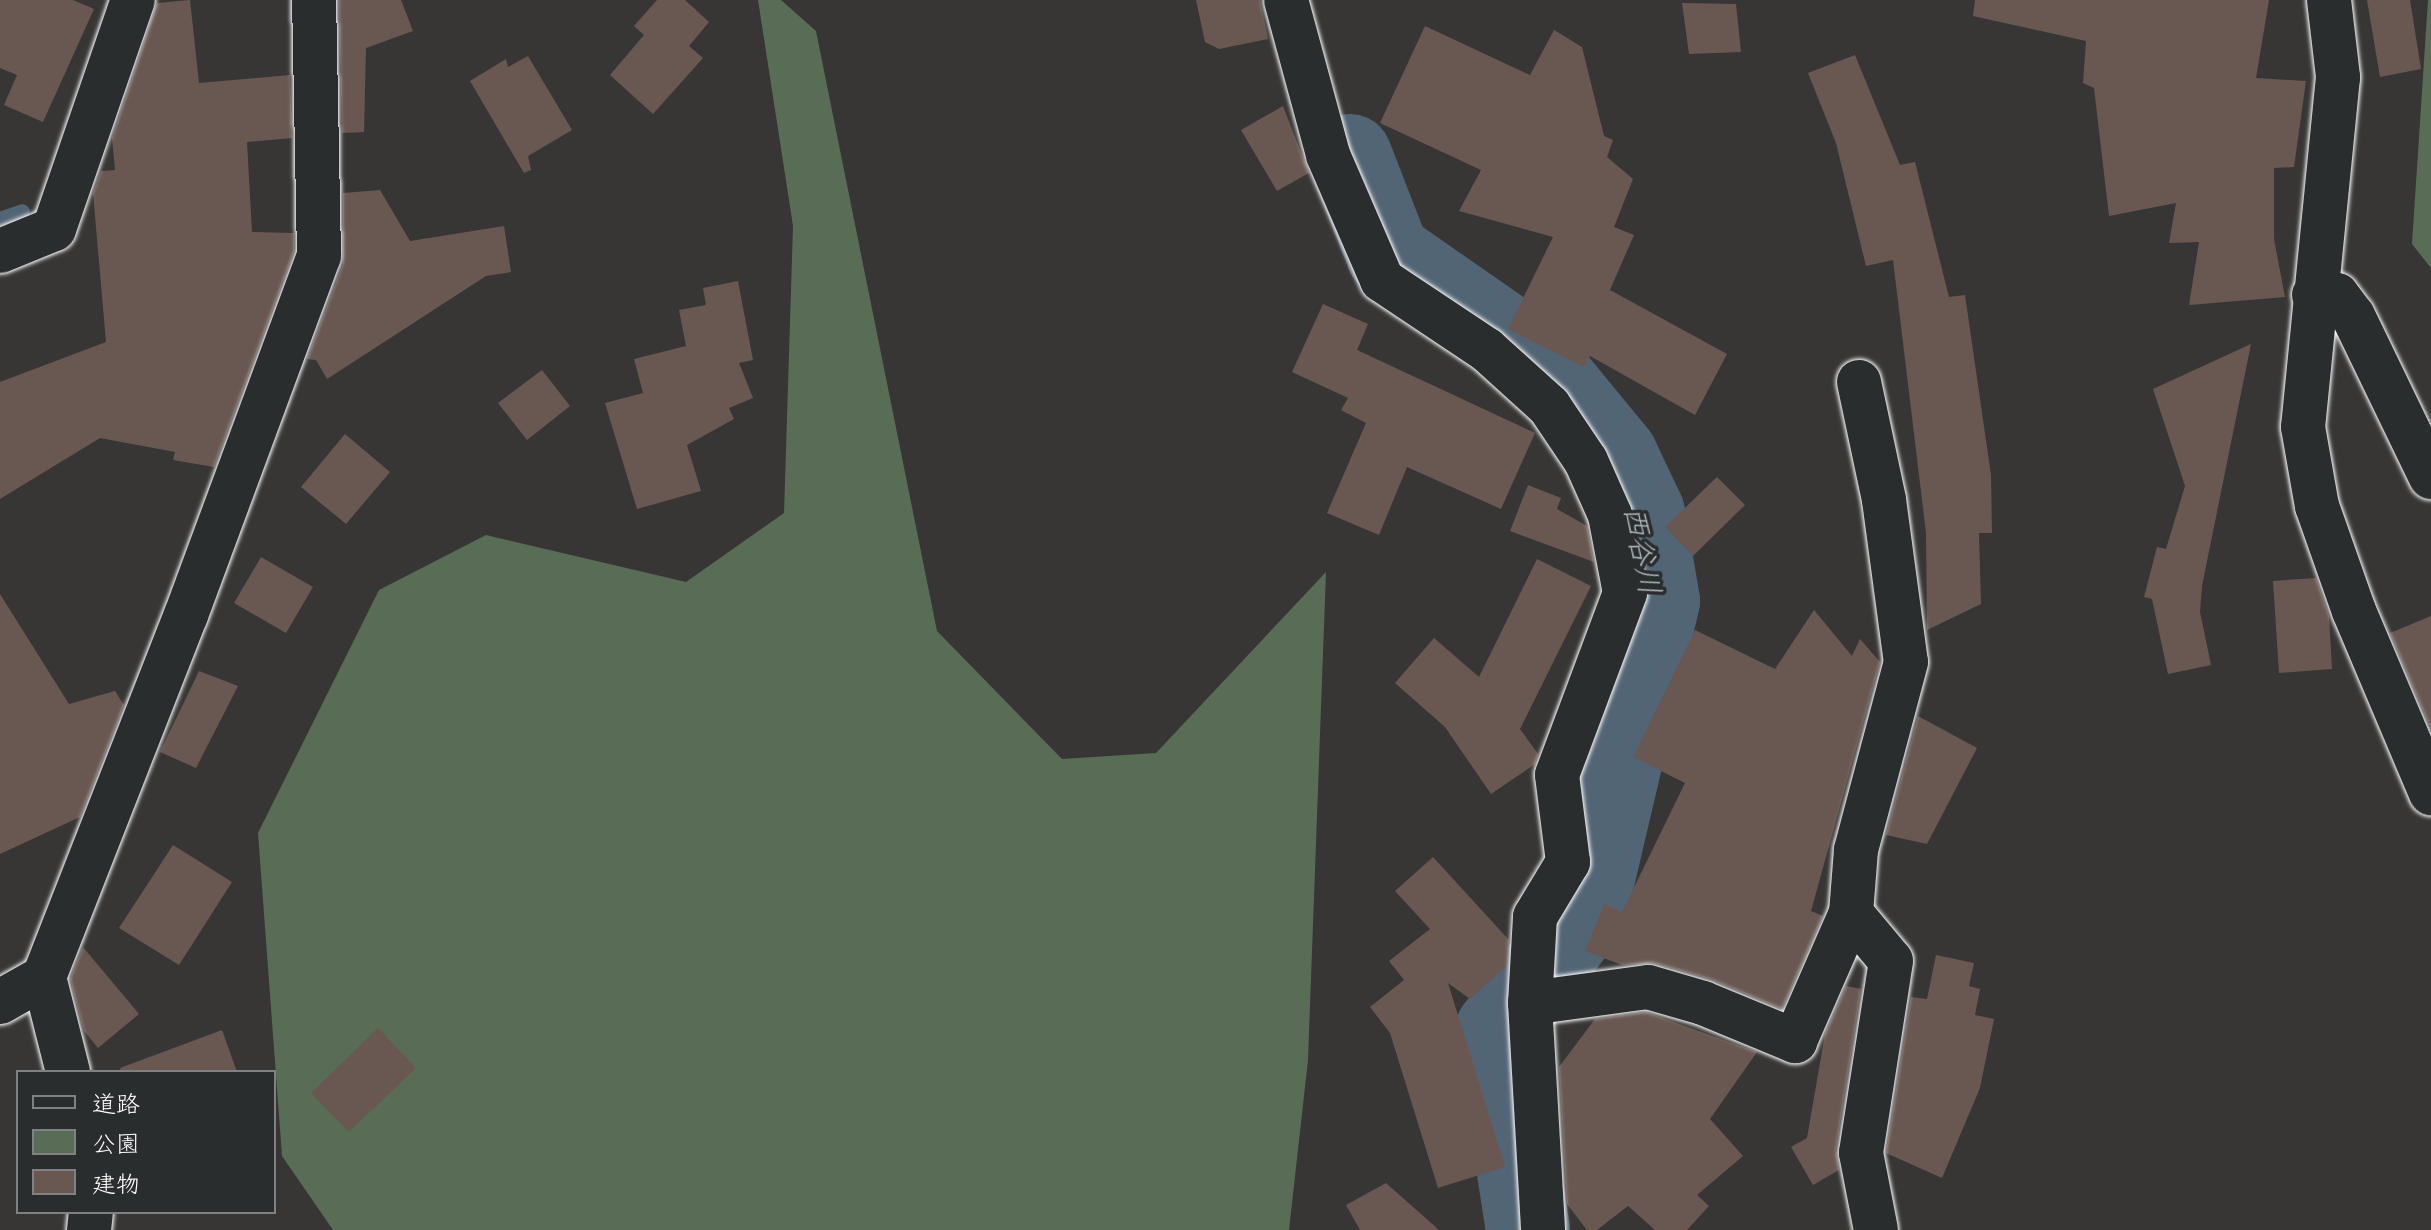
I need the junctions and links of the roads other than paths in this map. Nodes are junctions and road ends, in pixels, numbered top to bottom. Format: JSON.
{"nodes":[{"id":1,"x":133,"y":0,"type":"edge"},
{"id":2,"x":314,"y":0,"type":"edge"},
{"id":3,"x":1286,"y":0,"type":"edge"},
{"id":4,"x":2329,"y":0,"type":"edge"},
{"id":5,"x":0,"y":251,"type":"edge"},
{"id":6,"x":2314,"y":295,"type":"junction"},
{"id":7,"x":1859,"y":382,"type":"dead end"},
{"id":8,"x":2431,"y":477,"type":"edge"},
{"id":9,"x":2431,"y":793,"type":"edge"},
{"id":10,"x":1851,"y":913,"type":"junction"},
{"id":11,"x":44,"y":977,"type":"junction"},
{"id":12,"x":0,"y":1002,"type":"edge"},
{"id":13,"x":1530,"y":1003,"type":"junction"},
{"id":14,"x":67,"y":1070,"type":"edge"},
{"id":15,"x":1543,"y":1230,"type":"edge"},
{"id":16,"x":1876,"y":1230,"type":"edge"}],
"edges":[{"from":1,"to":5,"type":"street"},
{"from":2,"to":11,"type":"street"},
{"from":3,"to":13,"type":"street"},
{"from":4,"to":6,"type":"street"},
{"from":6,"to":8,"type":"street"},
{"from":6,"to":9,"type":"street"},
{"from":7,"to":10,"type":"street"},
{"from":10,"to":13,"type":"street"},
{"from":10,"to":16,"type":"street"},
{"from":11,"to":12,"type":"street"},
{"from":11,"to":14,"type":"street"},
{"from":13,"to":15,"type":"street"}]}
